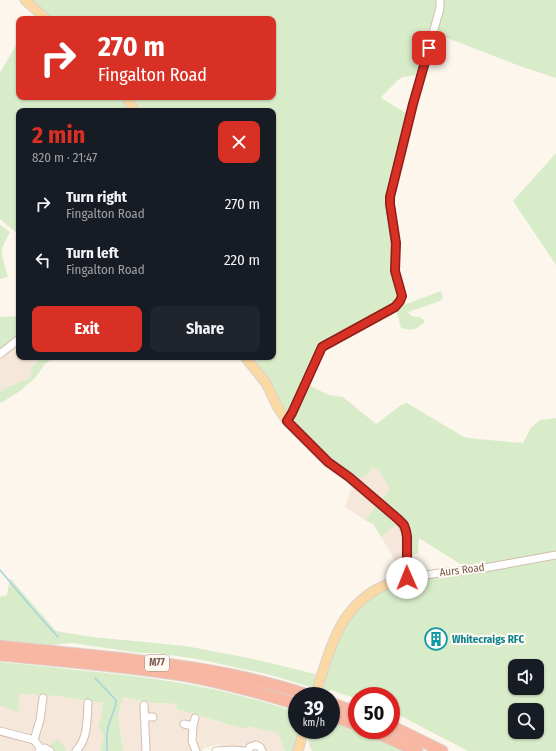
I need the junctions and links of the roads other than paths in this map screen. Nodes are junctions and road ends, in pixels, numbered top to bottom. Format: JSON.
{"nodes":[{"id":1,"x":25,"y":0,"type":"edge"},
{"id":2,"x":440,"y":0,"type":"edge"},
{"id":3,"x":43,"y":16,"type":"edge"},
{"id":4,"x":16,"y":341,"type":"edge"},
{"id":5,"x":0,"y":354,"type":"edge"},
{"id":6,"x":247,"y":360,"type":"edge"},
{"id":7,"x":287,"y":421,"type":"junction"},
{"id":8,"x":556,"y":555,"type":"edge"},
{"id":9,"x":407,"y":578,"type":"junction"},
{"id":10,"x":0,"y":646,"type":"edge"},
{"id":11,"x":0,"y":655,"type":"edge"},
{"id":12,"x":318,"y":687,"type":"edge"},
{"id":13,"x":288,"y":690,"type":"edge"},
{"id":14,"x":43,"y":698,"type":"dead end"},
{"id":15,"x":288,"y":701,"type":"edge"},
{"id":16,"x":88,"y":703,"type":"dead end"},
{"id":17,"x":144,"y":705,"type":"dead end"},
{"id":18,"x":144,"y":717,"type":"junction"},
{"id":19,"x":153,"y":717,"type":"dead end"},
{"id":20,"x":195,"y":718,"type":"dead end"},
{"id":21,"x":86,"y":722,"type":"junction"},
{"id":22,"x":95,"y":722,"type":"dead end"},
{"id":23,"x":184,"y":724,"type":"dead end"},
{"id":24,"x":193,"y":726,"type":"junction"},
{"id":25,"x":400,"y":730,"type":"edge"},
{"id":26,"x":0,"y":731,"type":"edge"},
{"id":27,"x":301,"y":739,"type":"edge"},
{"id":28,"x":303,"y":739,"type":"edge"},
{"id":29,"x":391,"y":739,"type":"edge"},
{"id":30,"x":34,"y":740,"type":"junction"},
{"id":31,"x":40,"y":750,"type":"edge"},
{"id":32,"x":50,"y":751,"type":"edge"},
{"id":33,"x":76,"y":751,"type":"edge"},
{"id":34,"x":146,"y":751,"type":"edge"},
{"id":35,"x":196,"y":751,"type":"edge"},
{"id":36,"x":216,"y":751,"type":"edge"},
{"id":37,"x":244,"y":751,"type":"edge"},
{"id":38,"x":248,"y":751,"type":"edge"},
{"id":39,"x":262,"y":751,"type":"edge"},
{"id":40,"x":298,"y":751,"type":"edge"},
{"id":41,"x":304,"y":751,"type":"edge"},
{"id":42,"x":417,"y":751,"type":"edge"},
{"id":43,"x":442,"y":751,"type":"edge"}],
"edges":[{"from":1,"to":3,"type":"main road"},
{"from":2,"to":7,"type":"street"},
{"from":4,"to":5,"type":"street"},
{"from":6,"to":7,"type":"main road"},
{"from":7,"to":9,"type":"main road"},
{"from":8,"to":9,"type":"street","name":"Aurs Road"},
{"from":9,"to":12,"type":"main road","name":"Aurs Road"},
{"from":10,"to":13,"type":"highway","number":"M77"},
{"from":11,"to":15,"type":"highway","number":"M77"},
{"from":14,"to":30,"type":"street"},
{"from":16,"to":21,"type":"street"},
{"from":17,"to":18,"type":"street"},
{"from":18,"to":19,"type":"street"},
{"from":18,"to":34,"type":"street"},
{"from":20,"to":24,"type":"street"},
{"from":21,"to":22,"type":"street"},
{"from":21,"to":33,"type":"street"},
{"from":23,"to":24,"type":"street"},
{"from":24,"to":35,"type":"street"},
{"from":25,"to":43,"type":"highway"},
{"from":26,"to":30,"type":"street"},
{"from":27,"to":40,"type":"main road"},
{"from":28,"to":41,"type":"main road"},
{"from":29,"to":42,"type":"highway"},
{"from":30,"to":31,"type":"street"},
{"from":31,"to":32,"type":"street"},
{"from":36,"to":37,"type":"street"},
{"from":38,"to":39,"type":"street"}]}
